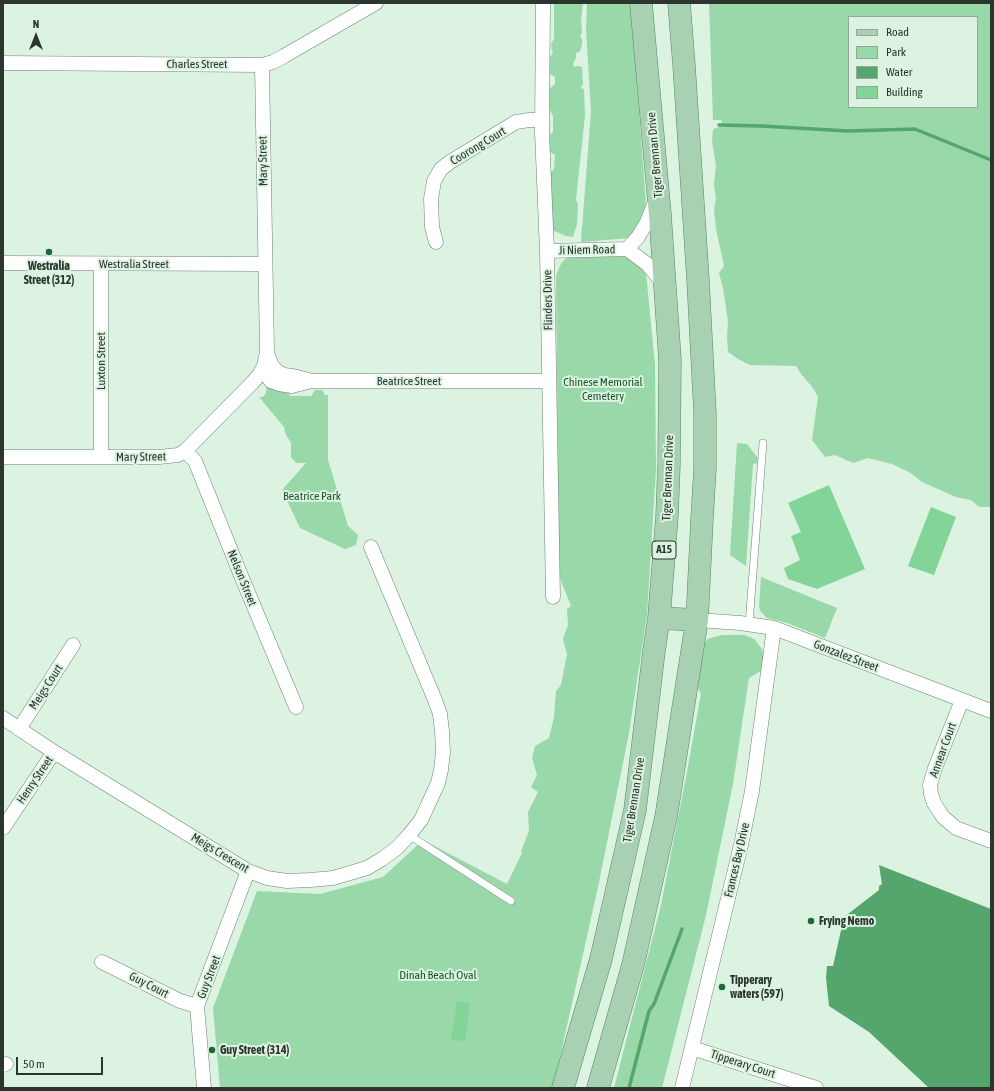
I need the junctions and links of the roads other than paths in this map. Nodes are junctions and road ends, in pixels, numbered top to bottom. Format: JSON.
{"nodes":[{"id":1,"x":376,"y":3,"type":"edge"},
{"id":2,"x":543,"y":3,"type":"edge"},
{"id":3,"x":641,"y":3,"type":"edge"},
{"id":4,"x":679,"y":3,"type":"edge"},
{"id":5,"x":3,"y":63,"type":"edge"},
{"id":6,"x":262,"y":65,"type":"junction"},
{"id":7,"x":542,"y":120,"type":"junction"},
{"id":8,"x":658,"y":193,"type":"junction"},
{"id":9,"x":436,"y":242,"type":"dead end"},
{"id":10,"x":627,"y":249,"type":"junction"},
{"id":11,"x":547,"y":251,"type":"junction"},
{"id":12,"x":3,"y":263,"type":"edge"},
{"id":13,"x":101,"y":264,"type":"junction"},
{"id":14,"x":265,"y":264,"type":"junction"},
{"id":15,"x":665,"y":285,"type":"junction"},
{"id":16,"x":265,"y":372,"type":"junction"},
{"id":17,"x":549,"y":380,"type":"junction"},
{"id":18,"x":763,"y":443,"type":"dead end"},
{"id":19,"x":185,"y":451,"type":"junction"},
{"id":20,"x":3,"y":457,"type":"edge"},
{"id":21,"x":101,"y":457,"type":"junction"},
{"id":22,"x":371,"y":547,"type":"dead end"},
{"id":23,"x":553,"y":597,"type":"dead end"},
{"id":24,"x":659,"y":618,"type":"junction"},
{"id":25,"x":697,"y":620,"type":"junction"},
{"id":26,"x":749,"y":624,"type":"junction"},
{"id":27,"x":774,"y":628,"type":"junction"},
{"id":28,"x":73,"y":645,"type":"dead end"},
{"id":29,"x":967,"y":702,"type":"junction"},
{"id":30,"x":991,"y":706,"type":"edge"},
{"id":31,"x":296,"y":707,"type":"dead end"},
{"id":32,"x":991,"y":711,"type":"edge"},
{"id":33,"x":3,"y":718,"type":"edge"},
{"id":34,"x":19,"y":729,"type":"junction"},
{"id":35,"x":54,"y":752,"type":"junction"},
{"id":36,"x":3,"y":828,"type":"edge"},
{"id":37,"x":409,"y":835,"type":"junction"},
{"id":38,"x":991,"y":841,"type":"edge"},
{"id":39,"x":248,"y":871,"type":"junction"},
{"id":40,"x":511,"y":902,"type":"dead end"},
{"id":41,"x":102,"y":962,"type":"dead end"},
{"id":42,"x":198,"y":1006,"type":"junction"},
{"id":43,"x":692,"y":1048,"type":"junction"},
{"id":44,"x":597,"y":1082,"type":"edge"},
{"id":45,"x":204,"y":1088,"type":"edge"},
{"id":46,"x":563,"y":1088,"type":"edge"},
{"id":47,"x":682,"y":1088,"type":"edge"},
{"id":48,"x":816,"y":1088,"type":"edge"}],
"edges":[{"from":1,"to":6,"type":"street","name":"Charles Street"},
{"from":2,"to":7,"type":"street","name":"Flinders Drive"},
{"from":3,"to":8,"type":"main road","name":"Tiger Brennan Drive","number":"A15"},
{"from":4,"to":25,"type":"main road"},
{"from":5,"to":6,"type":"street","name":"Charles Street"},
{"from":6,"to":14,"type":"street","name":"Mary Street"},
{"from":7,"to":9,"type":"street","name":"Coorong Court"},
{"from":7,"to":11,"type":"street","name":"Flinders Drive"},
{"from":8,"to":10,"type":"street","name":"Ji Niem Road"},
{"from":8,"to":15,"type":"main road","name":"Tiger Brennan Drive","number":"A15"},
{"from":10,"to":11,"type":"street","name":"Ji Niem Road"},
{"from":10,"to":15,"type":"street","name":"Ji Niem Road"},
{"from":11,"to":17,"type":"street","name":"Flinders Drive"},
{"from":12,"to":13,"type":"street","name":"Westralia Street"},
{"from":13,"to":14,"type":"street","name":"Westralia Street"},
{"from":13,"to":21,"type":"street","name":"Luxton Street"},
{"from":14,"to":16,"type":"street","name":"Mary Street"},
{"from":15,"to":24,"type":"main road","name":"Tiger Brennan Drive","number":"A15"},
{"from":16,"to":17,"type":"street","name":"Beatrice Street"},
{"from":16,"to":19,"type":"street"},
{"from":17,"to":23,"type":"street","name":"Flinders Drive"},
{"from":18,"to":26,"type":"lane"},
{"from":19,"to":21,"type":"street","name":"Mary Street"},
{"from":19,"to":31,"type":"street","name":"Nelson Street"},
{"from":20,"to":21,"type":"street","name":"Mary Street"},
{"from":22,"to":37,"type":"street","name":"Meigs Crescent"},
{"from":24,"to":25,"type":"main road"},
{"from":24,"to":46,"type":"main road","name":"Tiger Brennan Drive","number":"A15"},
{"from":25,"to":26,"type":"street","name":"Gonzalez Street"},
{"from":25,"to":44,"type":"main road"},
{"from":26,"to":27,"type":"street","name":"Gonzalez Street"},
{"from":27,"to":29,"type":"street","name":"Gonzalez Street"},
{"from":27,"to":43,"type":"street","name":"Frances Bay Drive"},
{"from":28,"to":34,"type":"street","name":"Meigs Court"},
{"from":29,"to":30,"type":"lane"},
{"from":29,"to":32,"type":"street","name":"Gonzalez Street"},
{"from":29,"to":38,"type":"street","name":"Annear Court"},
{"from":33,"to":34,"type":"street","name":"Meigs Crescent"},
{"from":34,"to":35,"type":"street","name":"Meigs Crescent"},
{"from":35,"to":36,"type":"street","name":"Henry Street"},
{"from":35,"to":39,"type":"street","name":"Meigs Crescent"},
{"from":37,"to":39,"type":"street","name":"Meigs Crescent"},
{"from":37,"to":40,"type":"lane"},
{"from":39,"to":42,"type":"street","name":"Guy Street"},
{"from":41,"to":42,"type":"street","name":"Guy Court"},
{"from":42,"to":45,"type":"street","name":"Guy Street"},
{"from":43,"to":47,"type":"street","name":"Frances Bay Drive"},
{"from":43,"to":48,"type":"street","name":"Tipperary Court"}]}
